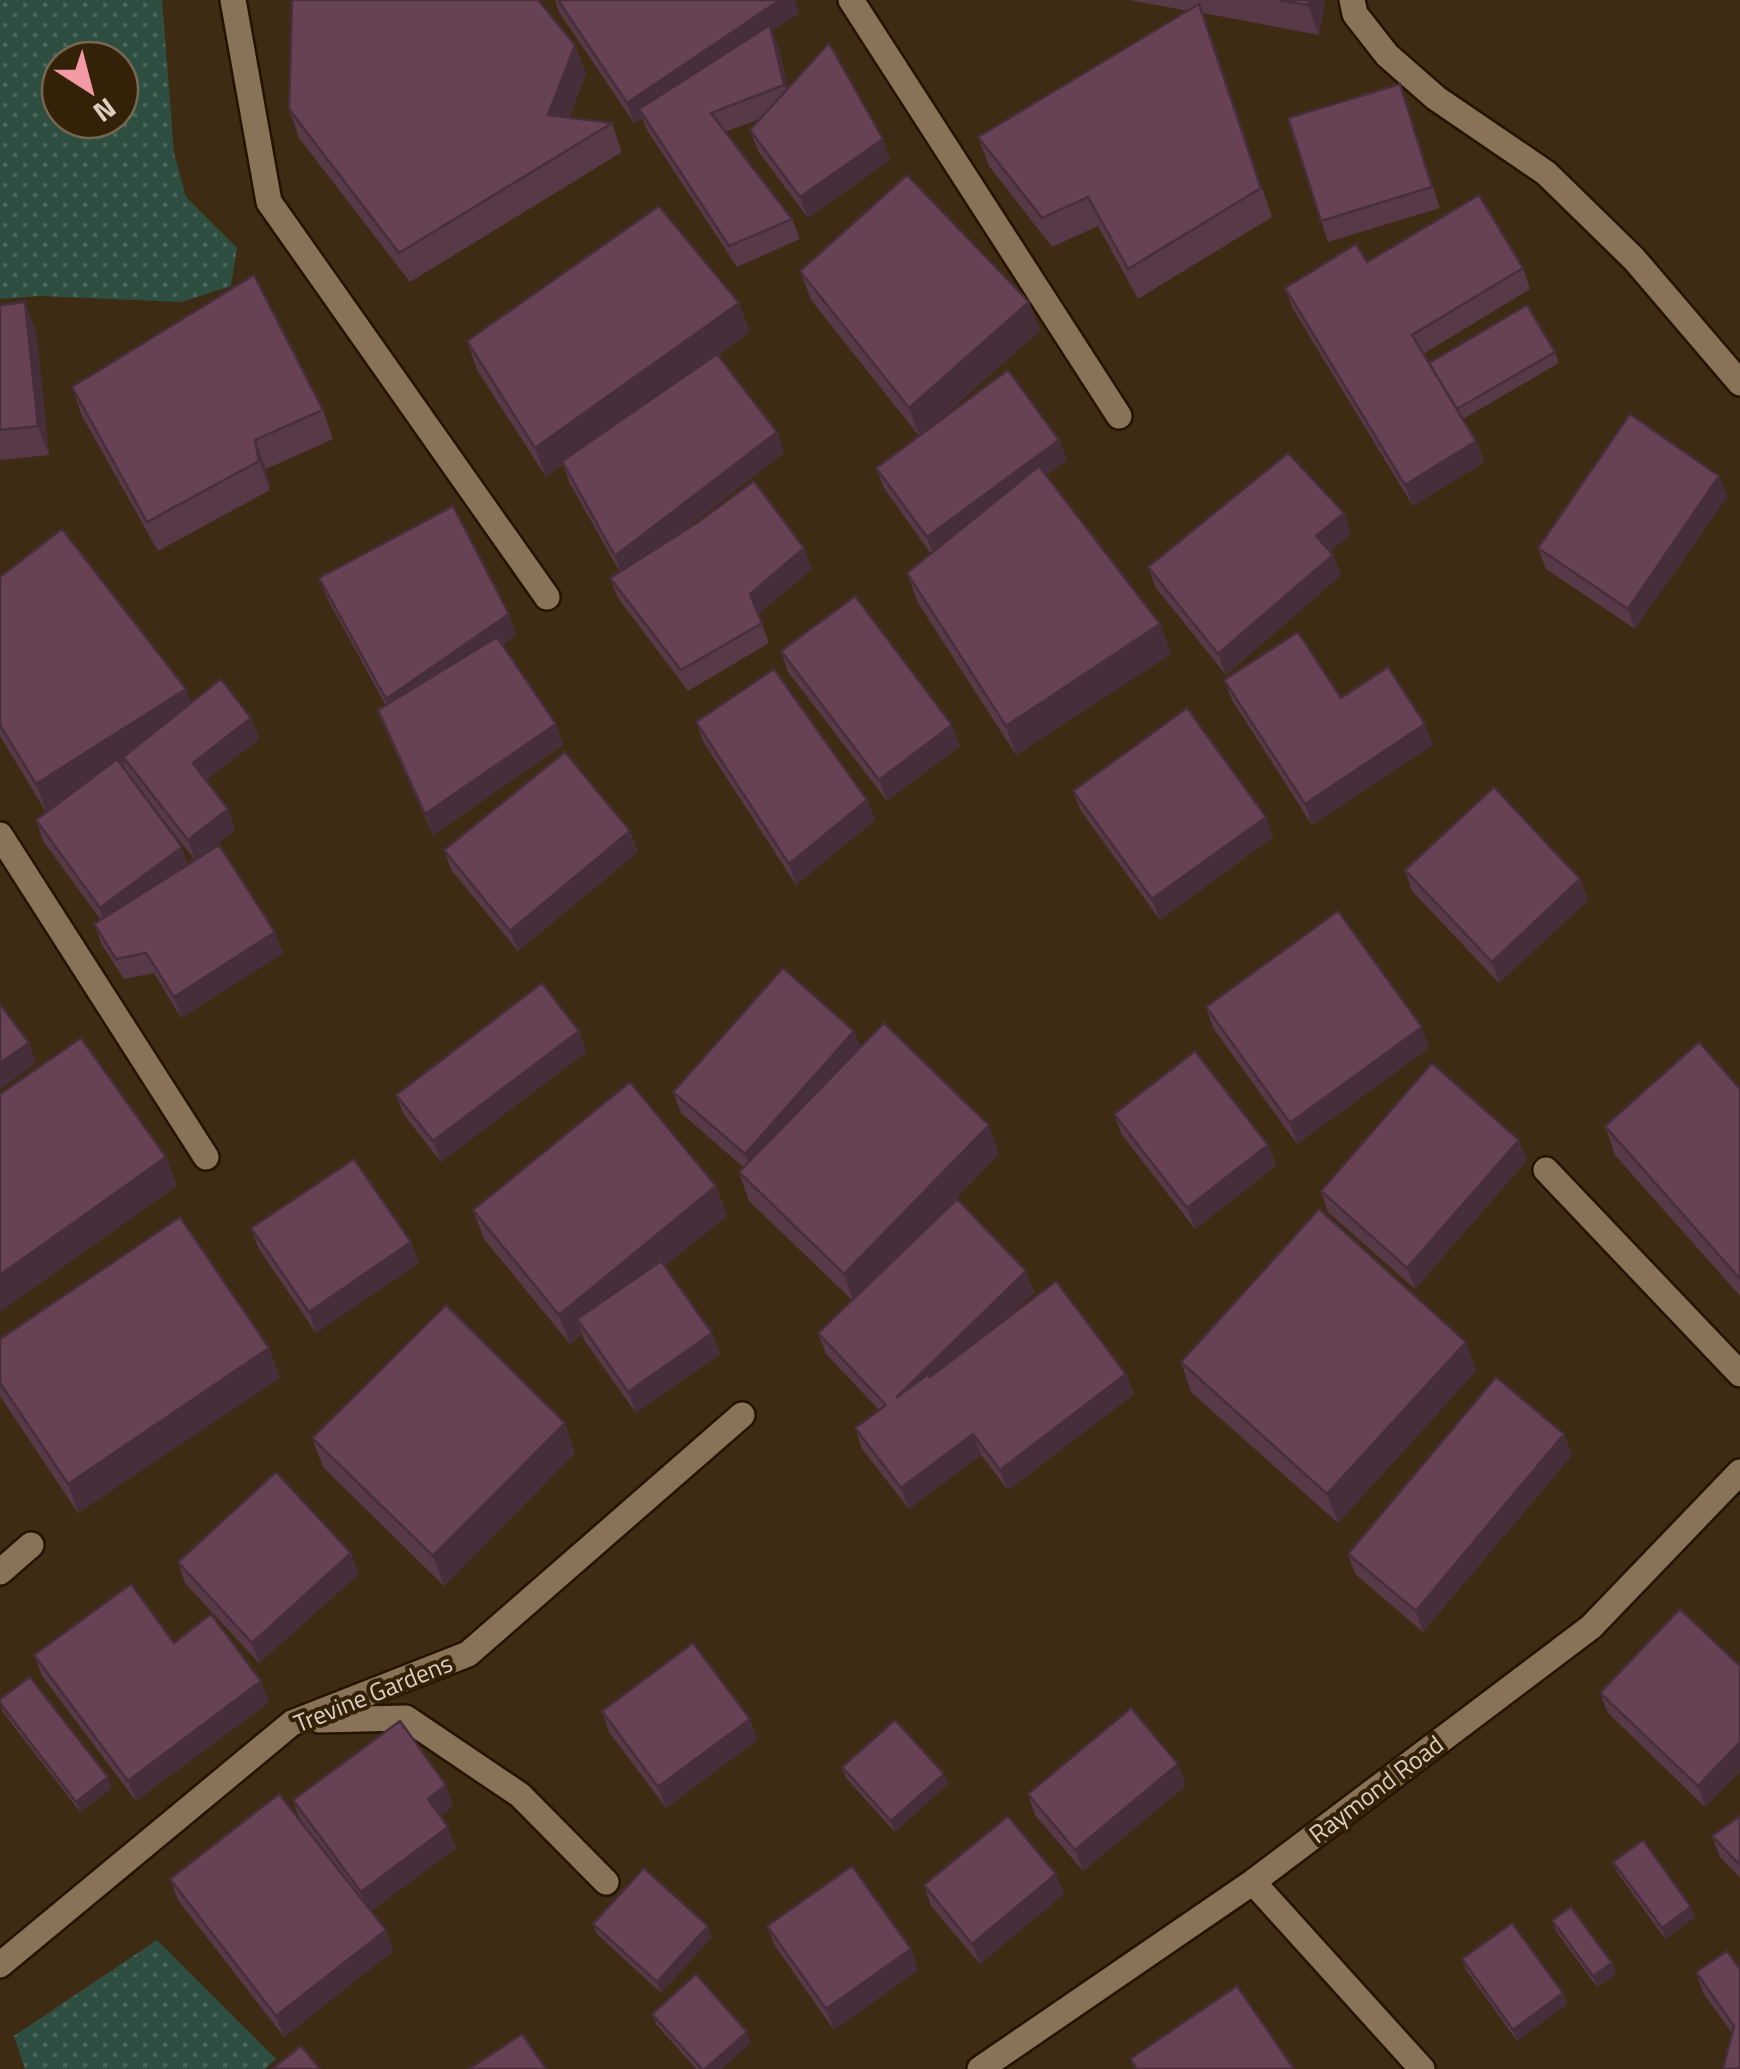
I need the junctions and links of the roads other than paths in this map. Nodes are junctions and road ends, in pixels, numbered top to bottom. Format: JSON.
{"nodes":[{"id":1,"x":233,"y":0,"type":"edge"},
{"id":2,"x":851,"y":0,"type":"edge"},
{"id":3,"x":1352,"y":0,"type":"edge"},
{"id":4,"x":1740,"y":383,"type":"edge"},
{"id":5,"x":1119,"y":416,"type":"dead end"},
{"id":6,"x":546,"y":597,"type":"dead end"},
{"id":7,"x":0,"y":834,"type":"edge"},
{"id":8,"x":206,"y":1158,"type":"dead end"},
{"id":9,"x":1546,"y":1170,"type":"dead end"},
{"id":10,"x":1740,"y":1374,"type":"edge"},
{"id":11,"x":742,"y":1414,"type":"dead end"},
{"id":12,"x":1740,"y":1472,"type":"edge"},
{"id":13,"x":31,"y":1545,"type":"dead end"},
{"id":14,"x":0,"y":1572,"type":"edge"},
{"id":15,"x":299,"y":1720,"type":"junction"},
{"id":16,"x":606,"y":1882,"type":"dead end"},
{"id":17,"x":1253,"y":1882,"type":"junction"},
{"id":18,"x":0,"y":1965,"type":"edge"},
{"id":19,"x":980,"y":2069,"type":"edge"},
{"id":20,"x":1422,"y":2069,"type":"edge"}],
"edges":[{"from":1,"to":6,"type":"street"},
{"from":2,"to":5,"type":"street"},
{"from":3,"to":4,"type":"street"},
{"from":7,"to":8,"type":"street"},
{"from":9,"to":10,"type":"street"},
{"from":11,"to":15,"type":"street","name":"Trevine Gardens"},
{"from":12,"to":17,"type":"street","name":"Raymond Road"},
{"from":13,"to":14,"type":"street"},
{"from":15,"to":16,"type":"street"},
{"from":15,"to":18,"type":"street","name":"Trevine Gardens"},
{"from":17,"to":19,"type":"street","name":"Raymond Road"},
{"from":17,"to":20,"type":"street"}]}
